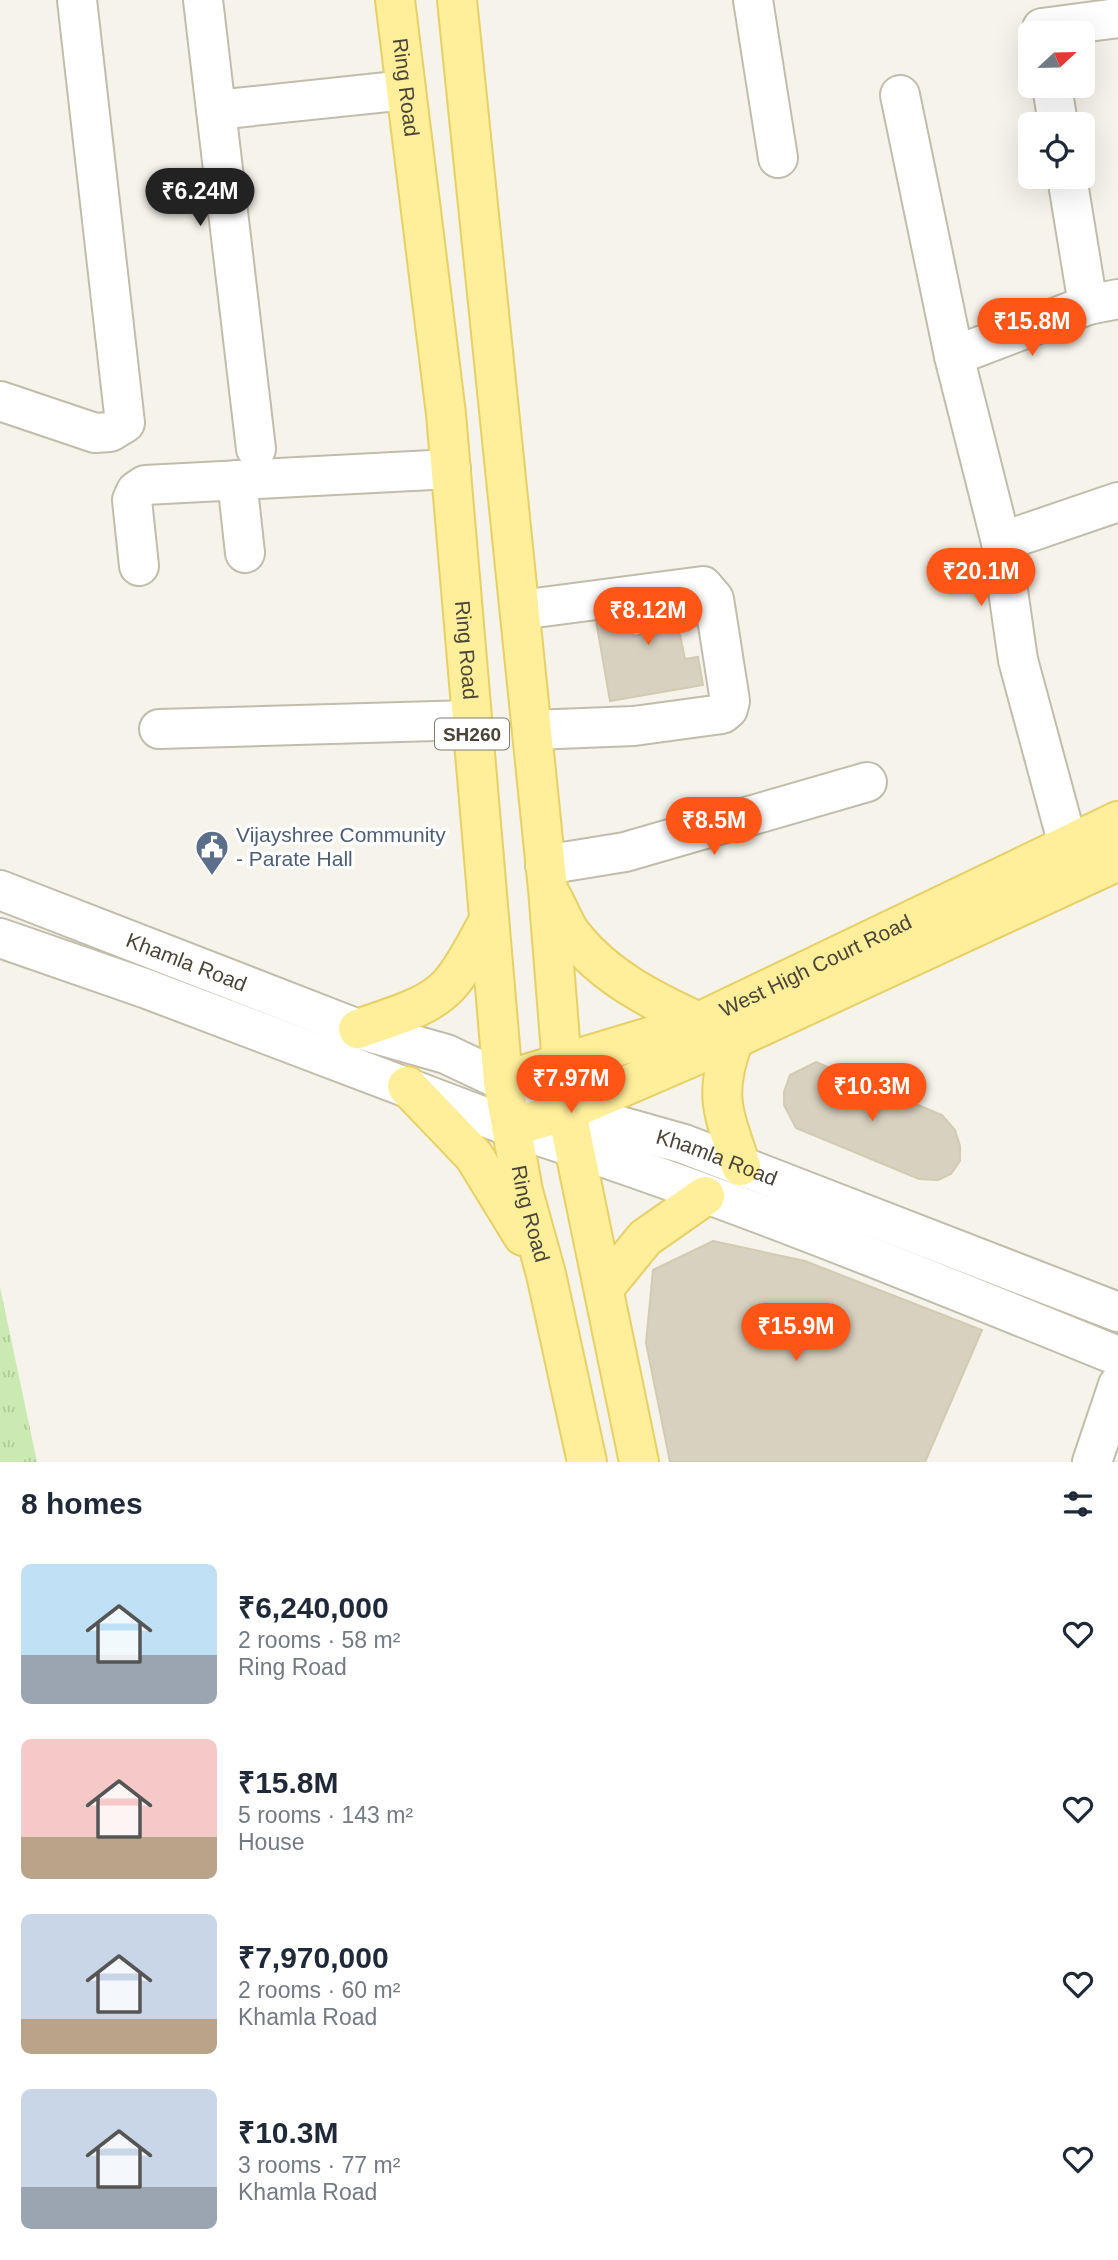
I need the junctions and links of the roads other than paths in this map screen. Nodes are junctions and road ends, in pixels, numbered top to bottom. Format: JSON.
{"nodes":[{"id":1,"x":77,"y":0,"type":"edge"},
{"id":2,"x":202,"y":0,"type":"edge"},
{"id":3,"x":395,"y":0,"type":"edge"},
{"id":4,"x":457,"y":0,"type":"edge"},
{"id":5,"x":753,"y":0,"type":"edge"},
{"id":6,"x":1118,"y":18,"type":"edge"},
{"id":7,"x":1093,"y":21,"type":"edge"},
{"id":8,"x":406,"y":90,"type":"junction"},
{"id":9,"x":900,"y":95,"type":"dead end"},
{"id":10,"x":215,"y":110,"type":"junction"},
{"id":11,"x":778,"y":158,"type":"dead end"},
{"id":12,"x":1070,"y":189,"type":"edge"},
{"id":13,"x":1103,"y":302,"type":"edge"},
{"id":14,"x":954,"y":356,"type":"junction"},
{"id":15,"x":0,"y":401,"type":"edge"},
{"id":16,"x":246,"y":465,"type":"junction"},
{"id":17,"x":451,"y":469,"type":"junction"},
{"id":18,"x":1118,"y":502,"type":"edge"},
{"id":19,"x":1001,"y":542,"type":"junction"},
{"id":20,"x":245,"y":553,"type":"dead end"},
{"id":21,"x":139,"y":566,"type":"dead end"},
{"id":22,"x":520,"y":610,"type":"junction"},
{"id":23,"x":470,"y":720,"type":"junction"},
{"id":24,"x":159,"y":729,"type":"dead end"},
{"id":25,"x":532,"y":730,"type":"junction"},
{"id":26,"x":867,"y":782,"type":"dead end"},
{"id":27,"x":1118,"y":821,"type":"edge"},
{"id":28,"x":1068,"y":845,"type":"junction"},
{"id":29,"x":1118,"y":861,"type":"edge"},
{"id":30,"x":547,"y":877,"type":"junction"},
{"id":31,"x":0,"y":890,"type":"edge"},
{"id":32,"x":487,"y":924,"type":"junction"},
{"id":33,"x":0,"y":938,"type":"edge"},
{"id":34,"x":699,"y":1022,"type":"junction"},
{"id":35,"x":358,"y":1029,"type":"junction"},
{"id":36,"x":734,"y":1040,"type":"junction"},
{"id":37,"x":561,"y":1065,"type":"junction"},
{"id":38,"x":503,"y":1081,"type":"junction"},
{"id":39,"x":407,"y":1086,"type":"junction"},
{"id":40,"x":511,"y":1127,"type":"junction"},
{"id":41,"x":569,"y":1129,"type":"junction"},
{"id":42,"x":741,"y":1166,"type":"junction"},
{"id":43,"x":705,"y":1195,"type":"junction"},
{"id":44,"x":546,"y":1274,"type":"junction"},
{"id":45,"x":605,"y":1287,"type":"junction"},
{"id":46,"x":1118,"y":1312,"type":"edge"},
{"id":47,"x":1118,"y":1356,"type":"edge"},
{"id":48,"x":1118,"y":1385,"type":"edge"},
{"id":49,"x":587,"y":1462,"type":"edge"},
{"id":50,"x":639,"y":1462,"type":"edge"},
{"id":51,"x":1092,"y":1462,"type":"edge"}],
"edges":[{"from":1,"to":15,"type":"street"},
{"from":2,"to":10,"type":"street"},
{"from":3,"to":8,"type":"main road","name":"Ring Road","number":"SH260"},
{"from":4,"to":22,"type":"main road","number":"SH260"},
{"from":5,"to":11,"type":"street"},
{"from":6,"to":7,"type":"street"},
{"from":8,"to":10,"type":"street"},
{"from":8,"to":17,"type":"main road","name":"Ring Road","number":"SH260"},
{"from":9,"to":14,"type":"street"},
{"from":10,"to":16,"type":"street"},
{"from":12,"to":13,"type":"street"},
{"from":13,"to":14,"type":"street"},
{"from":14,"to":19,"type":"street"},
{"from":16,"to":17,"type":"street"},
{"from":16,"to":20,"type":"street"},
{"from":16,"to":21,"type":"street"},
{"from":17,"to":23,"type":"main road","name":"Ring Road","number":"SH260"},
{"from":18,"to":19,"type":"street"},
{"from":19,"to":28,"type":"street"},
{"from":22,"to":25,"type":"main road","number":"SH260"},
{"from":22,"to":25,"type":"street"},
{"from":23,"to":24,"type":"street"},
{"from":23,"to":32,"type":"main road","name":"Ring Road","number":"SH260"},
{"from":25,"to":30,"type":"main road","number":"SH260"},
{"from":26,"to":30,"type":"street"},
{"from":27,"to":28,"type":"main road","name":"West High Court Road"},
{"from":28,"to":34,"type":"main road","name":"West High Court Road"},
{"from":29,"to":36,"type":"main road","name":"West High Court Road"},
{"from":30,"to":34,"type":"main road"},
{"from":30,"to":37,"type":"main road","number":"SH260"},
{"from":31,"to":35,"type":"street","name":"Khamla Road"},
{"from":32,"to":35,"type":"main road"},
{"from":32,"to":38,"type":"main road","name":"Ring Road","number":"SH260"},
{"from":33,"to":39,"type":"street","name":"Khamla Road"},
{"from":34,"to":37,"type":"main road","name":"West High Court Road"},
{"from":35,"to":38,"type":"street","name":"Khamla Road"},
{"from":36,"to":41,"type":"main road","name":"West High Court Road"},
{"from":36,"to":42,"type":"main road"},
{"from":37,"to":38,"type":"main road","name":"West High Court Road"},
{"from":37,"to":41,"type":"main road","number":"SH260"},
{"from":38,"to":40,"type":"main road","name":"Ring Road","number":"SH260"},
{"from":38,"to":41,"type":"street","name":"Khamla Road"},
{"from":39,"to":40,"type":"street","name":"Khamla Road"},
{"from":39,"to":44,"type":"main road"},
{"from":40,"to":41,"type":"main road","name":"West High Court Road"},
{"from":40,"to":44,"type":"main road","name":"Ring Road","number":"SH260"},
{"from":41,"to":42,"type":"street","name":"Khamla Road"},
{"from":41,"to":43,"type":"street","name":"Khamla Road"},
{"from":41,"to":45,"type":"main road","number":"SH260"},
{"from":42,"to":46,"type":"street","name":"Khamla Road"},
{"from":43,"to":45,"type":"main road"},
{"from":43,"to":47,"type":"street","name":"Khamla Road"},
{"from":44,"to":49,"type":"main road","name":"Ring Road","number":"SH260"},
{"from":45,"to":50,"type":"main road","number":"SH260"},
{"from":48,"to":51,"type":"street"}]}
